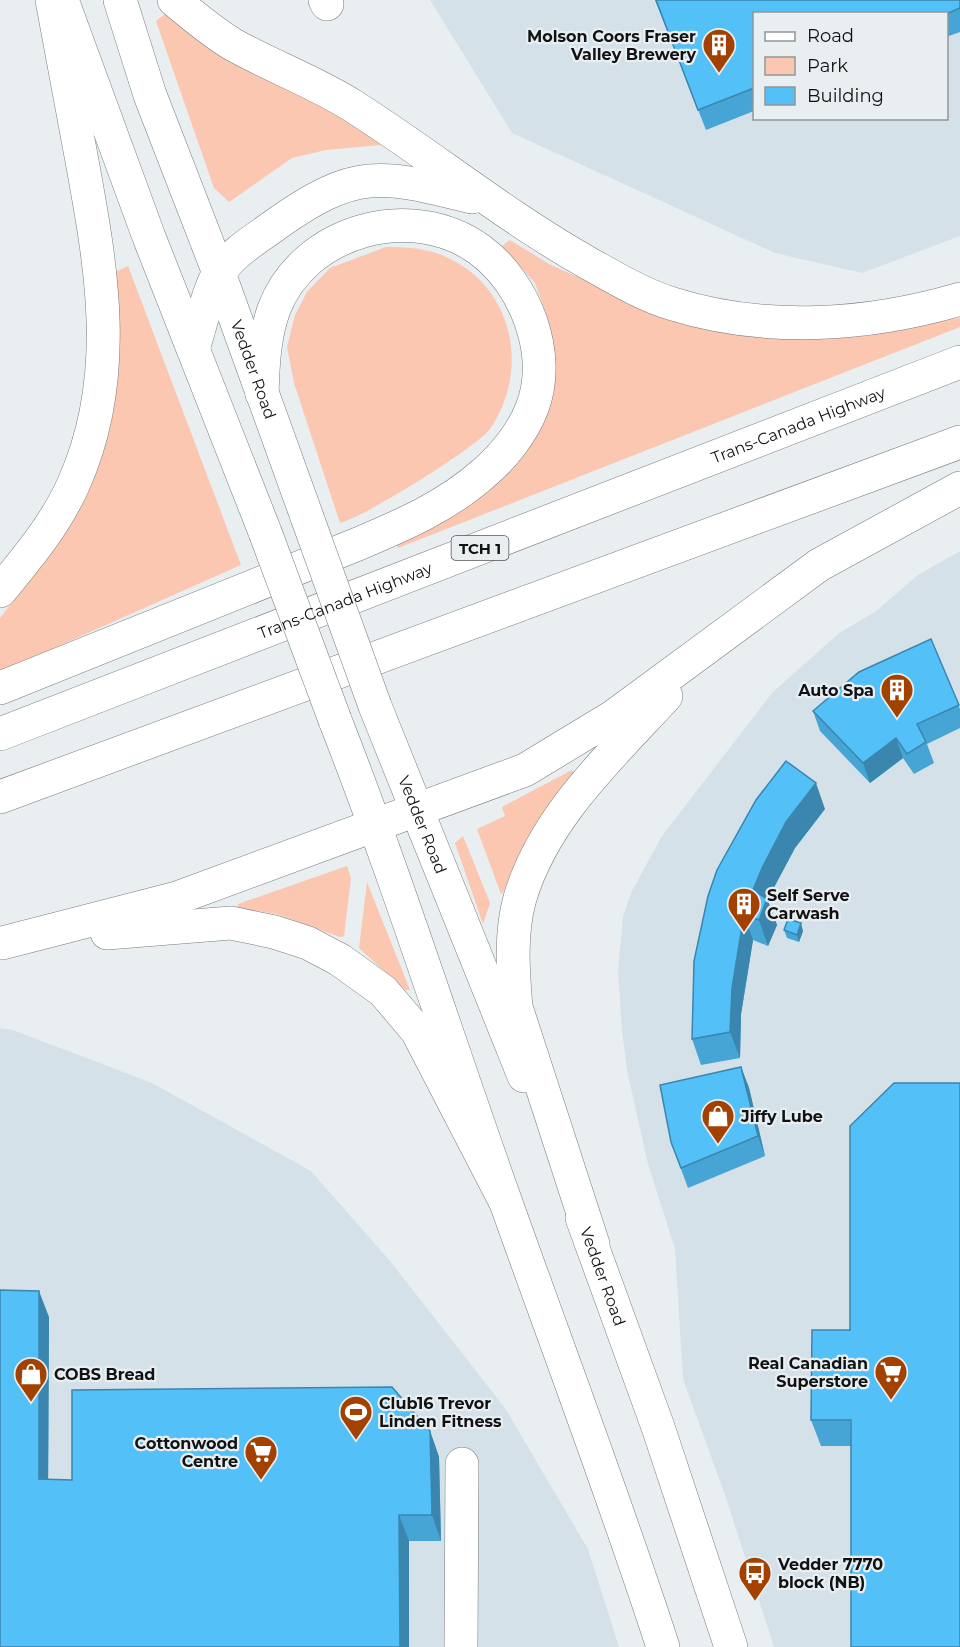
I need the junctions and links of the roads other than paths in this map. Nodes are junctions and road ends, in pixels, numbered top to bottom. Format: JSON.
{"nodes":[{"id":1,"x":52,"y":0,"type":"edge"},
{"id":2,"x":62,"y":0,"type":"edge"},
{"id":3,"x":120,"y":0,"type":"edge"},
{"id":4,"x":174,"y":0,"type":"edge"},
{"id":5,"x":488,"y":201,"type":"junction"},
{"id":6,"x":219,"y":273,"type":"junction"},
{"id":7,"x":960,"y":299,"type":"edge"},
{"id":8,"x":194,"y":346,"type":"junction"},
{"id":9,"x":960,"y":362,"type":"edge"},
{"id":10,"x":262,"y":394,"type":"junction"},
{"id":11,"x":960,"y":442,"type":"edge"},
{"id":12,"x":960,"y":488,"type":"edge"},
{"id":13,"x":0,"y":591,"type":"edge"},
{"id":14,"x":710,"y":648,"type":"junction"},
{"id":15,"x":0,"y":688,"type":"edge"},
{"id":16,"x":0,"y":734,"type":"edge"},
{"id":17,"x":0,"y":798,"type":"edge"},
{"id":18,"x":417,"y":811,"type":"junction"},
{"id":19,"x":376,"y":827,"type":"junction"},
{"id":20,"x":1,"y":943,"type":"edge"},
{"id":21,"x":504,"y":1199,"type":"junction"},
{"id":22,"x":593,"y":1244,"type":"junction"},
{"id":23,"x":462,"y":1464,"type":"dead end"},
{"id":24,"x":461,"y":1647,"type":"edge"},
{"id":25,"x":663,"y":1647,"type":"edge"},
{"id":26,"x":731,"y":1647,"type":"edge"}],
"edges":[{"from":1,"to":13,"type":"main road"},
{"from":2,"to":8,"type":"main road"},
{"from":3,"to":6,"type":"main road","name":"Vedder Road"},
{"from":4,"to":5,"type":"main road"},
{"from":5,"to":6,"type":"main road"},
{"from":5,"to":7,"type":"main road"},
{"from":6,"to":8,"type":"main road"},
{"from":6,"to":10,"type":"main road","name":"Vedder Road"},
{"from":8,"to":19,"type":"main road","bridge":true},
{"from":9,"to":16,"type":"main road","name":"Trans-Canada Highway","number":"TCH 1"},
{"from":10,"to":15,"type":"main road"},
{"from":10,"to":18,"type":"main road","name":"Vedder Road","bridge":true},
{"from":11,"to":17,"type":"main road"},
{"from":12,"to":14,"type":"main road"},
{"from":14,"to":18,"type":"main road"},
{"from":14,"to":22,"type":"main road"},
{"from":18,"to":19,"type":"main road"},
{"from":18,"to":22,"type":"main road","name":"Vedder Road"},
{"from":19,"to":20,"type":"main road"},
{"from":19,"to":21,"type":"main road"},
{"from":20,"to":21,"type":"main road"},
{"from":21,"to":25,"type":"main road"},
{"from":22,"to":26,"type":"main road","name":"Vedder Road"},
{"from":23,"to":24,"type":"main road"}]}
